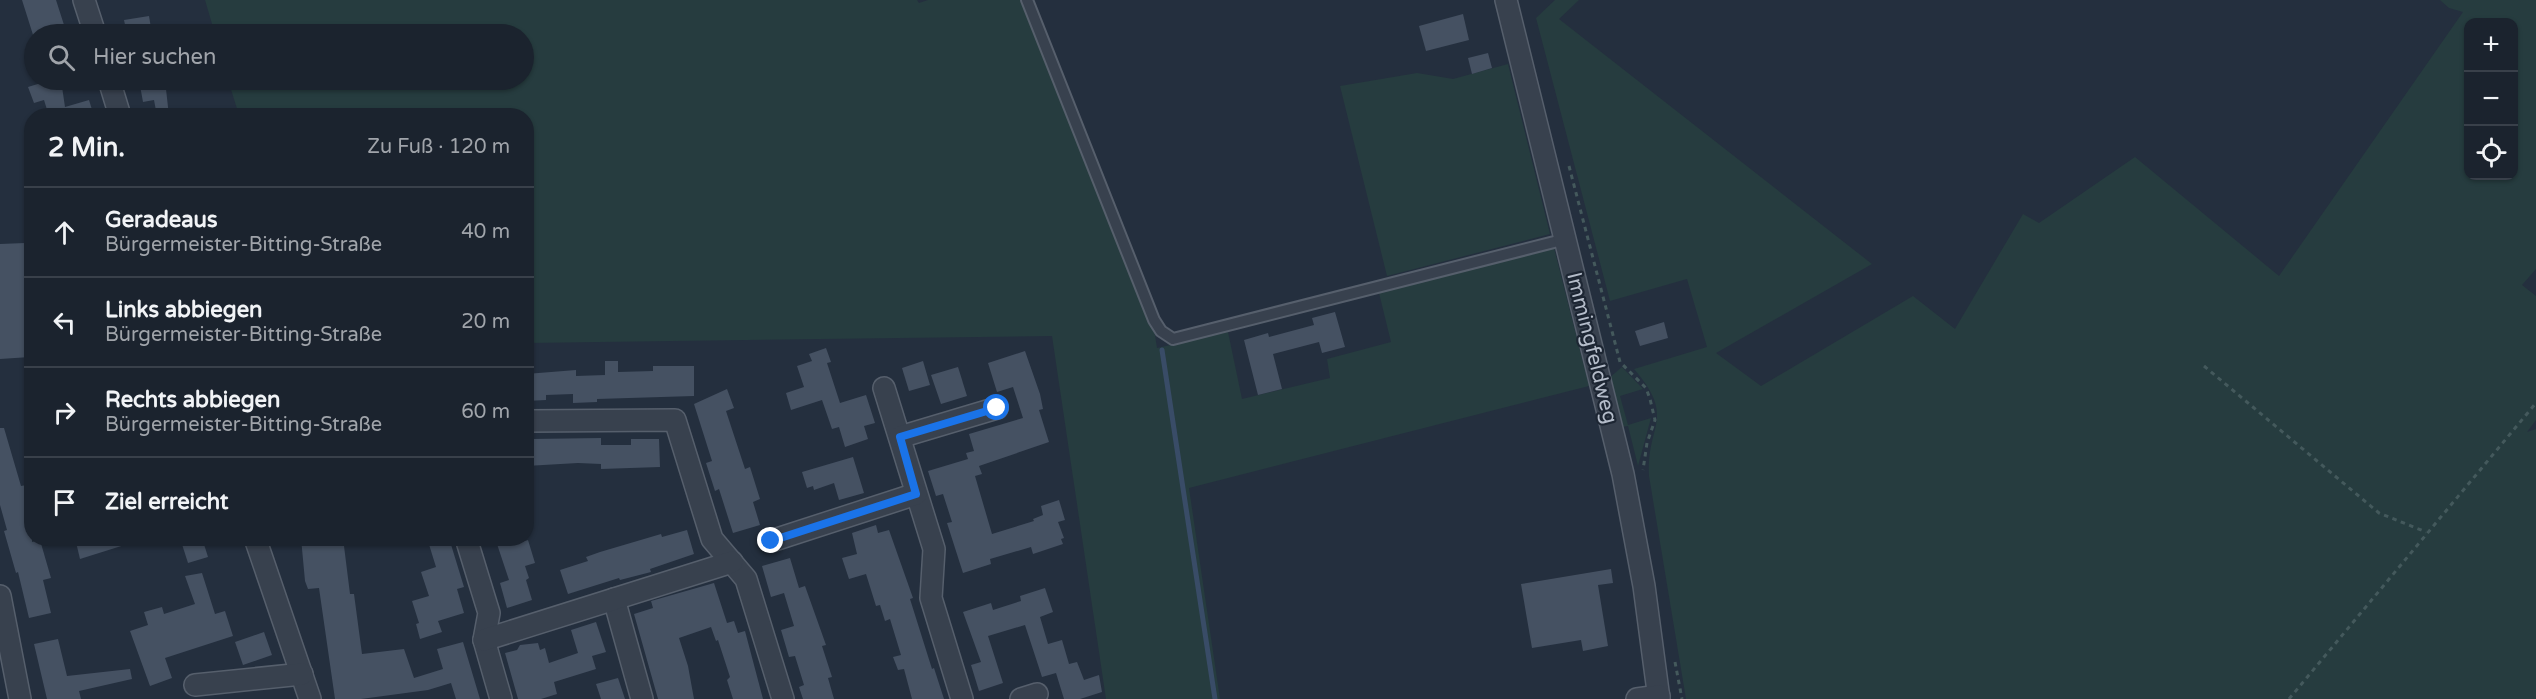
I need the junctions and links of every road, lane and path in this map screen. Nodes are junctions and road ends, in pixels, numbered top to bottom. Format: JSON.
{"nodes":[{"id":1,"x":84,"y":0,"type":"edge"},
{"id":2,"x":1027,"y":0,"type":"edge"},
{"id":3,"x":1506,"y":0,"type":"edge"},
{"id":4,"x":92,"y":24,"type":"edge"},
{"id":5,"x":112,"y":90,"type":"edge"},
{"id":6,"x":118,"y":108,"type":"edge"},
{"id":7,"x":1566,"y":239,"type":"junction"},
{"id":8,"x":2204,"y":366,"type":"dead end"},
{"id":9,"x":884,"y":388,"type":"dead end"},
{"id":10,"x":2536,"y":403,"type":"edge"},
{"id":11,"x":997,"y":408,"type":"dead end"},
{"id":12,"x":534,"y":421,"type":"edge"},
{"id":13,"x":900,"y":437,"type":"junction"},
{"id":14,"x":916,"y":494,"type":"junction"},
{"id":15,"x":2426,"y":532,"type":"junction"},
{"id":16,"x":771,"y":541,"type":"dead end"},
{"id":17,"x":258,"y":546,"type":"edge"},
{"id":18,"x":468,"y":546,"type":"edge"},
{"id":19,"x":732,"y":562,"type":"junction"},
{"id":20,"x":0,"y":596,"type":"edge"},
{"id":21,"x":614,"y":599,"type":"junction"},
{"id":22,"x":484,"y":640,"type":"junction"},
{"id":23,"x":302,"y":674,"type":"junction"},
{"id":24,"x":195,"y":686,"type":"dead end"},
{"id":25,"x":13,"y":696,"type":"edge"},
{"id":26,"x":1659,"y":698,"type":"edge"},
{"id":27,"x":310,"y":699,"type":"edge"},
{"id":28,"x":501,"y":699,"type":"edge"},
{"id":29,"x":642,"y":699,"type":"edge"},
{"id":30,"x":783,"y":699,"type":"edge"},
{"id":31,"x":962,"y":699,"type":"edge"},
{"id":32,"x":1637,"y":699,"type":"edge"},
{"id":33,"x":2289,"y":699,"type":"edge"}],
"edges":[{"from":1,"to":4,"type":"street"},
{"from":2,"to":7,"type":"lane"},
{"from":3,"to":7,"type":"street","name":"Immingfeldweg"},
{"from":5,"to":6,"type":"street"},
{"from":7,"to":26,"type":"street","name":"Immingfeldweg"},
{"from":8,"to":15,"type":"path"},
{"from":9,"to":13,"type":"street"},
{"from":10,"to":15,"type":"path"},
{"from":11,"to":13,"type":"street"},
{"from":12,"to":19,"type":"street"},
{"from":13,"to":14,"type":"street"},
{"from":14,"to":16,"type":"street"},
{"from":14,"to":31,"type":"street"},
{"from":15,"to":33,"type":"path"},
{"from":17,"to":23,"type":"street"},
{"from":18,"to":22,"type":"street"},
{"from":19,"to":21,"type":"street"},
{"from":19,"to":30,"type":"street"},
{"from":20,"to":25,"type":"street"},
{"from":21,"to":22,"type":"street"},
{"from":21,"to":29,"type":"street"},
{"from":22,"to":28,"type":"street"},
{"from":23,"to":24,"type":"street"},
{"from":23,"to":27,"type":"street"},
{"from":26,"to":32,"type":"street"}]}
